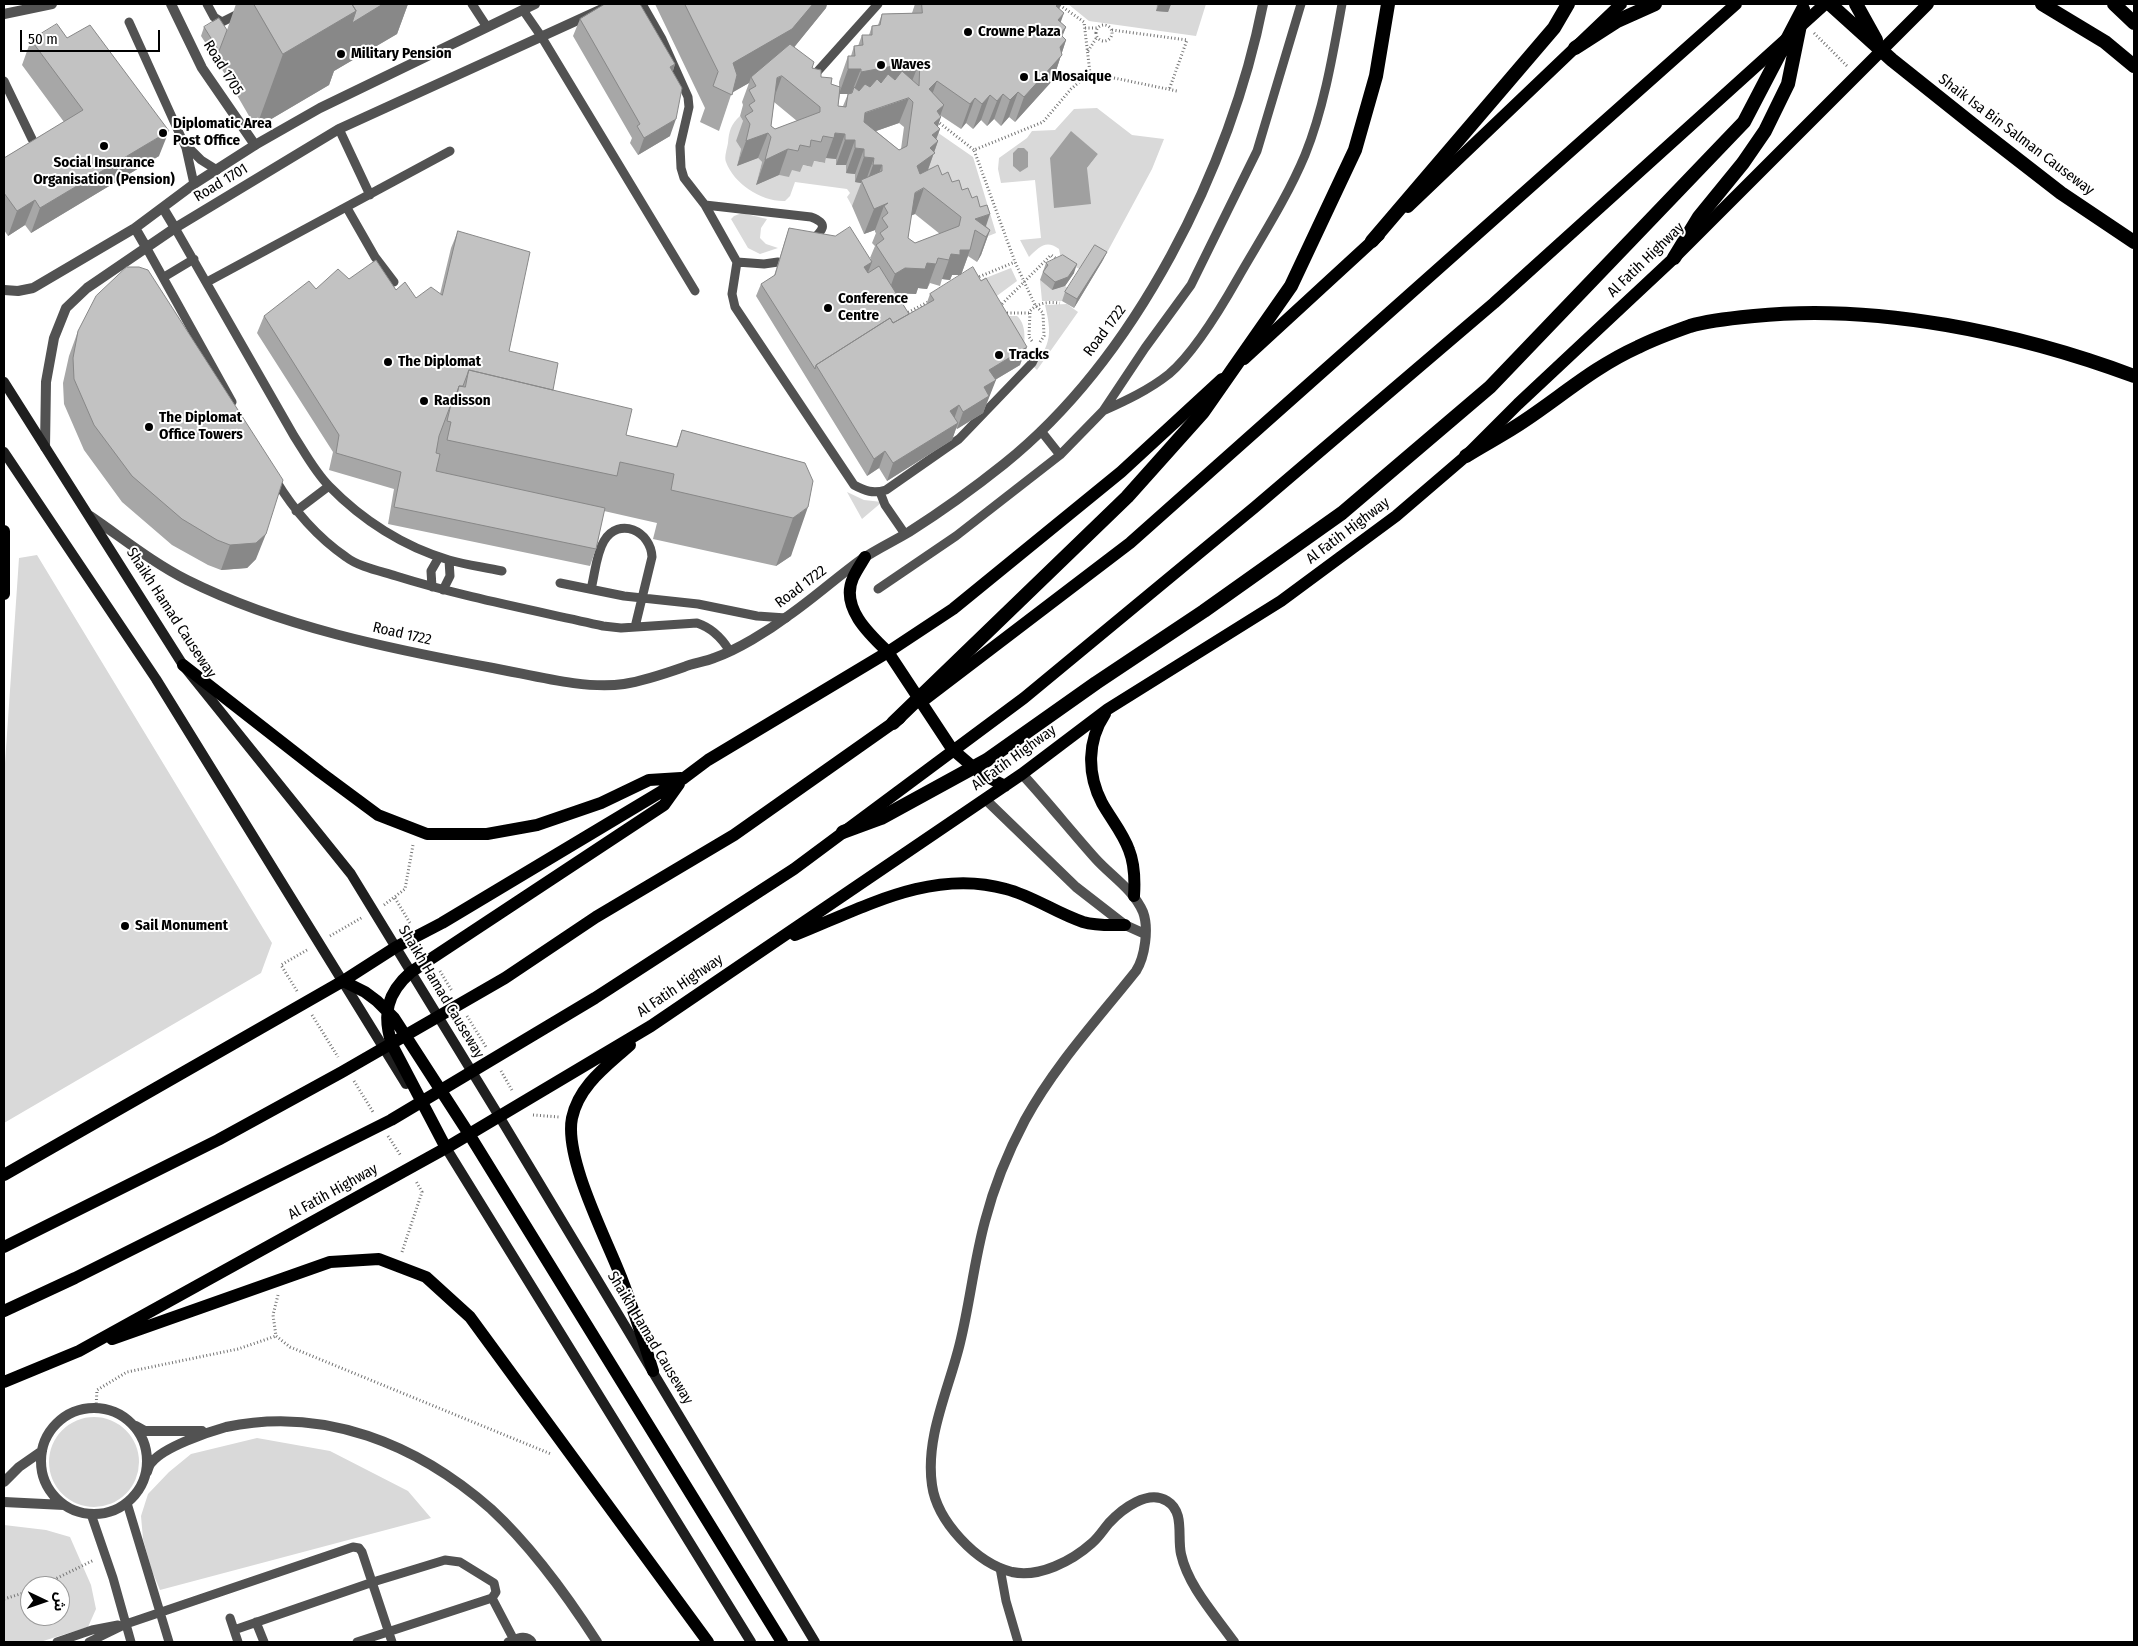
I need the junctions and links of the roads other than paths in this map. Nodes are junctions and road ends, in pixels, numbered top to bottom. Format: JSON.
{"nodes":[{"id":1,"x":52,"y":4,"type":"edge"},
{"id":2,"x":171,"y":4,"type":"edge"},
{"id":3,"x":207,"y":4,"type":"edge"},
{"id":4,"x":251,"y":4,"type":"edge"},
{"id":5,"x":472,"y":4,"type":"edge"},
{"id":6,"x":535,"y":4,"type":"edge"},
{"id":7,"x":613,"y":4,"type":"edge"},
{"id":8,"x":642,"y":4,"type":"edge"},
{"id":9,"x":878,"y":4,"type":"edge"},
{"id":10,"x":1264,"y":4,"type":"edge"},
{"id":11,"x":1301,"y":4,"type":"edge"},
{"id":12,"x":1342,"y":4,"type":"edge"},
{"id":13,"x":1388,"y":4,"type":"edge"},
{"id":14,"x":1568,"y":4,"type":"edge"},
{"id":15,"x":1621,"y":4,"type":"edge"},
{"id":16,"x":1655,"y":4,"type":"edge"},
{"id":17,"x":1736,"y":4,"type":"edge"},
{"id":18,"x":1825,"y":4,"type":"edge"},
{"id":19,"x":1830,"y":4,"type":"edge"},
{"id":20,"x":1856,"y":4,"type":"edge"},
{"id":21,"x":1928,"y":4,"type":"edge"},
{"id":22,"x":2042,"y":4,"type":"edge"},
{"id":23,"x":2114,"y":4,"type":"edge"},
{"id":24,"x":1804,"y":6,"type":"edge"},
{"id":25,"x":523,"y":10,"type":"junction"},
{"id":26,"x":4,"y":14,"type":"edge"},
{"id":27,"x":664,"y":21,"type":"dead end"},
{"id":28,"x":129,"y":22,"type":"dead end"},
{"id":29,"x":2134,"y":23,"type":"edge"},
{"id":30,"x":655,"y":26,"type":"junction"},
{"id":31,"x":487,"y":27,"type":"junction"},
{"id":32,"x":541,"y":36,"type":"junction"},
{"id":33,"x":1575,"y":48,"type":"junction"},
{"id":34,"x":1881,"y":50,"type":"junction"},
{"id":35,"x":2134,"y":66,"type":"edge"},
{"id":36,"x":817,"y":72,"type":"edge"},
{"id":37,"x":4,"y":81,"type":"edge"},
{"id":38,"x":339,"y":129,"type":"junction"},
{"id":39,"x":32,"y":139,"type":"edge"},
{"id":40,"x":183,"y":139,"type":"junction"},
{"id":41,"x":256,"y":145,"type":"junction"},
{"id":42,"x":450,"y":151,"type":"dead end"},
{"id":43,"x":217,"y":170,"type":"junction"},
{"id":44,"x":194,"y":184,"type":"junction"},
{"id":45,"x":370,"y":195,"type":"junction"},
{"id":46,"x":705,"y":205,"type":"junction"},
{"id":47,"x":164,"y":208,"type":"junction"},
{"id":48,"x":347,"y":208,"type":"junction"},
{"id":49,"x":134,"y":228,"type":"junction"},
{"id":50,"x":175,"y":228,"type":"junction"},
{"id":51,"x":1372,"y":242,"type":"junction"},
{"id":52,"x":2134,"y":242,"type":"edge"},
{"id":53,"x":805,"y":246,"type":"edge"},
{"id":54,"x":146,"y":247,"type":"junction"},
{"id":55,"x":1674,"y":258,"type":"junction"},
{"id":56,"x":194,"y":259,"type":"junction"},
{"id":57,"x":737,"y":262,"type":"junction"},
{"id":58,"x":778,"y":262,"type":"edge"},
{"id":59,"x":164,"y":277,"type":"junction"},
{"id":60,"x":207,"y":282,"type":"junction"},
{"id":61,"x":394,"y":282,"type":"dead end"},
{"id":62,"x":4,"y":290,"type":"edge"},
{"id":63,"x":695,"y":291,"type":"dead end"},
{"id":64,"x":1037,"y":353,"type":"dead end"},
{"id":65,"x":2134,"y":376,"type":"edge"},
{"id":66,"x":4,"y":382,"type":"edge"},
{"id":67,"x":235,"y":407,"type":"edge"},
{"id":68,"x":1103,"y":411,"type":"junction"},
{"id":69,"x":1040,"y":431,"type":"junction"},
{"id":70,"x":46,"y":447,"type":"junction"},
{"id":71,"x":4,"y":452,"type":"edge"},
{"id":72,"x":1060,"y":455,"type":"junction"},
{"id":73,"x":1466,"y":456,"type":"junction"},
{"id":74,"x":271,"y":472,"type":"edge"},
{"id":75,"x":329,"y":486,"type":"junction"},
{"id":76,"x":880,"y":492,"type":"junction"},
{"id":77,"x":296,"y":511,"type":"junction"},
{"id":78,"x":90,"y":516,"type":"junction"},
{"id":79,"x":4,"y":531,"type":"edge"},
{"id":80,"x":905,"y":534,"type":"junction"},
{"id":81,"x":439,"y":557,"type":"junction"},
{"id":82,"x":865,"y":557,"type":"junction"},
{"id":83,"x":449,"y":560,"type":"junction"},
{"id":84,"x":502,"y":571,"type":"dead end"},
{"id":85,"x":560,"y":583,"type":"dead end"},
{"id":86,"x":432,"y":587,"type":"junction"},
{"id":87,"x":591,"y":589,"type":"junction"},
{"id":88,"x":878,"y":589,"type":"dead end"},
{"id":89,"x":443,"y":590,"type":"junction"},
{"id":90,"x":4,"y":594,"type":"edge"},
{"id":91,"x":642,"y":598,"type":"junction"},
{"id":92,"x":786,"y":618,"type":"junction"},
{"id":93,"x":636,"y":627,"type":"junction"},
{"id":94,"x":730,"y":650,"type":"junction"},
{"id":95,"x":888,"y":652,"type":"junction"},
{"id":96,"x":183,"y":665,"type":"junction"},
{"id":97,"x":1108,"y":709,"type":"junction"},
{"id":98,"x":893,"y":723,"type":"junction"},
{"id":99,"x":1022,"y":774,"type":"junction"},
{"id":100,"x":684,"y":778,"type":"junction"},
{"id":101,"x":1005,"y":786,"type":"junction"},
{"id":102,"x":985,"y":800,"type":"junction"},
{"id":103,"x":843,"y":832,"type":"junction"},
{"id":104,"x":1134,"y":896,"type":"junction"},
{"id":105,"x":1125,"y":925,"type":"junction"},
{"id":106,"x":1145,"y":934,"type":"junction"},
{"id":107,"x":772,"y":944,"type":"junction"},
{"id":108,"x":396,"y":947,"type":"junction"},
{"id":109,"x":411,"y":972,"type":"junction"},
{"id":110,"x":343,"y":982,"type":"junction"},
{"id":111,"x":387,"y":1012,"type":"junction"},
{"id":112,"x":652,"y":1026,"type":"junction"},
{"id":113,"x":499,"y":1116,"type":"junction"},
{"id":114,"x":469,"y":1134,"type":"junction"},
{"id":115,"x":446,"y":1148,"type":"junction"},
{"id":116,"x":4,"y":1174,"type":"edge"},
{"id":117,"x":4,"y":1247,"type":"edge"},
{"id":118,"x":4,"y":1311,"type":"edge"},
{"id":119,"x":79,"y":1351,"type":"junction"},
{"id":120,"x":653,"y":1371,"type":"junction"},
{"id":121,"x":4,"y":1382,"type":"edge"},
{"id":122,"x":136,"y":1426,"type":"junction"},
{"id":123,"x":208,"y":1431,"type":"junction"},
{"id":124,"x":42,"y":1451,"type":"junction"},
{"id":125,"x":146,"y":1472,"type":"junction"},
{"id":126,"x":4,"y":1482,"type":"edge"},
{"id":127,"x":4,"y":1502,"type":"edge"},
{"id":128,"x":127,"y":1503,"type":"junction"},
{"id":129,"x":64,"y":1505,"type":"junction"},
{"id":130,"x":91,"y":1514,"type":"junction"},
{"id":131,"x":1000,"y":1568,"type":"junction"},
{"id":132,"x":373,"y":1582,"type":"junction"},
{"id":133,"x":492,"y":1598,"type":"junction"},
{"id":134,"x":160,"y":1612,"type":"junction"},
{"id":135,"x":230,"y":1618,"type":"dead end"},
{"id":136,"x":256,"y":1622,"type":"junction"},
{"id":137,"x":126,"y":1624,"type":"junction"},
{"id":138,"x":234,"y":1630,"type":"junction"},
{"id":139,"x":388,"y":1630,"type":"junction"},
{"id":140,"x":511,"y":1641,"type":"edge"},
{"id":141,"x":57,"y":1642,"type":"edge"},
{"id":142,"x":89,"y":1642,"type":"edge"},
{"id":143,"x":131,"y":1642,"type":"edge"},
{"id":144,"x":169,"y":1642,"type":"edge"},
{"id":145,"x":238,"y":1642,"type":"edge"},
{"id":146,"x":264,"y":1642,"type":"edge"},
{"id":147,"x":357,"y":1642,"type":"edge"},
{"id":148,"x":392,"y":1642,"type":"edge"},
{"id":149,"x":532,"y":1642,"type":"edge"},
{"id":150,"x":597,"y":1642,"type":"edge"},
{"id":151,"x":708,"y":1642,"type":"edge"},
{"id":152,"x":751,"y":1642,"type":"edge"},
{"id":153,"x":782,"y":1642,"type":"edge"},
{"id":154,"x":815,"y":1642,"type":"edge"},
{"id":155,"x":1018,"y":1642,"type":"edge"},
{"id":156,"x":1234,"y":1642,"type":"edge"}],
"edges":[{"from":1,"to":26,"type":"street"},
{"from":2,"to":41,"type":"street","name":"Road 1705"},
{"from":3,"to":4,"type":"lane"},
{"from":5,"to":31,"type":"lane"},
{"from":6,"to":25,"type":"street","name":"Road 1701"},
{"from":7,"to":32,"type":"street","name":"Road 1701"},
{"from":8,"to":30,"type":"lane"},
{"from":9,"to":36,"type":"lane"},
{"from":10,"to":69,"type":"street","name":"Road 1722"},
{"from":11,"to":68,"type":"lane"},
{"from":12,"to":68,"type":"lane"},
{"from":13,"to":98,"type":"highway"},
{"from":14,"to":51,"type":"highway"},
{"from":15,"to":33,"type":"main road"},
{"from":16,"to":33,"type":"highway"},
{"from":17,"to":98,"type":"main road"},
{"from":18,"to":103,"type":"main road"},
{"from":19,"to":34,"type":"highway","name":"Shaik Isa Bin Salman Causeway"},
{"from":20,"to":34,"type":"highway"},
{"from":21,"to":34,"type":"main road","name":"Al Fatih Highway"},
{"from":22,"to":35,"type":"highway"},
{"from":23,"to":29,"type":"highway"},
{"from":24,"to":55,"type":"highway"},
{"from":24,"to":103,"type":"highway"},
{"from":25,"to":31,"type":"street","name":"Road 1701"},
{"from":25,"to":32,"type":"lane"},
{"from":27,"to":30,"type":"lane"},
{"from":28,"to":40,"type":"lane"},
{"from":30,"to":46,"type":"lane"},
{"from":31,"to":41,"type":"street","name":"Road 1701"},
{"from":32,"to":38,"type":"street","name":"Road 1701"},
{"from":32,"to":63,"type":"lane"},
{"from":33,"to":51,"type":"main road"},
{"from":34,"to":52,"type":"highway","name":"Shaik Isa Bin Salman Causeway"},
{"from":34,"to":55,"type":"main road","name":"Al Fatih Highway"},
{"from":37,"to":39,"type":"lane"},
{"from":38,"to":45,"type":"lane"},
{"from":38,"to":50,"type":"street","name":"Road 1701"},
{"from":40,"to":43,"type":"lane"},
{"from":40,"to":44,"type":"lane"},
{"from":41,"to":43,"type":"street","name":"Road 1701"},
{"from":42,"to":45,"type":"lane"},
{"from":43,"to":44,"type":"street","name":"Road 1701"},
{"from":44,"to":47,"type":"street","name":"Road 1701"},
{"from":45,"to":48,"type":"lane"},
{"from":46,"to":53,"type":"lane"},
{"from":46,"to":57,"type":"lane"},
{"from":47,"to":49,"type":"street","name":"Road 1701"},
{"from":47,"to":50,"type":"street"},
{"from":48,"to":60,"type":"lane"},
{"from":48,"to":61,"type":"lane"},
{"from":49,"to":54,"type":"street"},
{"from":49,"to":62,"type":"street","name":"Road 1701"},
{"from":50,"to":54,"type":"street","name":"Road 1701"},
{"from":50,"to":56,"type":"lane"},
{"from":51,"to":95,"type":"main road"},
{"from":54,"to":59,"type":"lane"},
{"from":54,"to":70,"type":"street","name":"Road 1701"},
{"from":55,"to":73,"type":"main road","name":"Al Fatih Highway"},
{"from":56,"to":59,"type":"lane"},
{"from":56,"to":60,"type":"lane"},
{"from":57,"to":58,"type":"lane"},
{"from":57,"to":76,"type":"lane"},
{"from":59,"to":67,"type":"lane"},
{"from":60,"to":75,"type":"lane"},
{"from":64,"to":76,"type":"lane"},
{"from":65,"to":73,"type":"highway"},
{"from":66,"to":70,"type":"main road","name":"Shaikh Hamad Causeway"},
{"from":68,"to":72,"type":"lane"},
{"from":69,"to":72,"type":"lane"},
{"from":69,"to":80,"type":"street","name":"Road 1722"},
{"from":70,"to":78,"type":"main road","name":"Shaikh Hamad Causeway"},
{"from":71,"to":110,"type":"main road"},
{"from":72,"to":88,"type":"lane"},
{"from":73,"to":97,"type":"main road","name":"Al Fatih Highway"},
{"from":74,"to":77,"type":"lane"},
{"from":75,"to":77,"type":"lane"},
{"from":75,"to":81,"type":"lane"},
{"from":76,"to":80,"type":"lane"},
{"from":77,"to":86,"type":"lane"},
{"from":78,"to":94,"type":"street","name":"Road 1722"},
{"from":78,"to":96,"type":"main road","name":"Shaikh Hamad Causeway"},
{"from":79,"to":90,"type":"main road"},
{"from":80,"to":82,"type":"street","name":"Road 1722"},
{"from":81,"to":83,"type":"lane"},
{"from":81,"to":86,"type":"lane"},
{"from":82,"to":92,"type":"street","name":"Road 1722"},
{"from":82,"to":95,"type":"main road"},
{"from":83,"to":84,"type":"lane"},
{"from":83,"to":89,"type":"lane"},
{"from":85,"to":87,"type":"lane"},
{"from":86,"to":89,"type":"lane"},
{"from":87,"to":91,"type":"lane"},
{"from":87,"to":91,"type":"lane"},
{"from":89,"to":93,"type":"lane"},
{"from":91,"to":92,"type":"lane"},
{"from":91,"to":93,"type":"lane"},
{"from":92,"to":94,"type":"street","name":"Road 1722"},
{"from":93,"to":94,"type":"lane"},
{"from":95,"to":100,"type":"main road"},
{"from":95,"to":101,"type":"main road"},
{"from":96,"to":100,"type":"main road"},
{"from":96,"to":108,"type":"main road","name":"Shaikh Hamad Causeway"},
{"from":97,"to":99,"type":"main road","name":"Al Fatih Highway"},
{"from":97,"to":104,"type":"main road"},
{"from":98,"to":117,"type":"main road"},
{"from":99,"to":101,"type":"main road","name":"Al Fatih Highway"},
{"from":99,"to":104,"type":"street"},
{"from":100,"to":108,"type":"main road"},
{"from":100,"to":109,"type":"main road"},
{"from":101,"to":102,"type":"main road","name":"Al Fatih Highway"},
{"from":102,"to":105,"type":"street"},
{"from":102,"to":107,"type":"main road","name":"Al Fatih Highway"},
{"from":103,"to":118,"type":"main road"},
{"from":104,"to":106,"type":"street"},
{"from":105,"to":106,"type":"street"},
{"from":105,"to":107,"type":"main road"},
{"from":106,"to":131,"type":"street"},
{"from":107,"to":112,"type":"main road","name":"Al Fatih Highway"},
{"from":108,"to":109,"type":"main road","name":"Shaikh Hamad Causeway"},
{"from":108,"to":110,"type":"main road"},
{"from":109,"to":111,"type":"main road"},
{"from":109,"to":113,"type":"main road","name":"Shaikh Hamad Causeway"},
{"from":110,"to":111,"type":"main road"},
{"from":110,"to":115,"type":"main road"},
{"from":110,"to":116,"type":"main road"},
{"from":111,"to":114,"type":"main road"},
{"from":111,"to":115,"type":"main road"},
{"from":112,"to":113,"type":"main road","name":"Al Fatih Highway"},
{"from":112,"to":120,"type":"main road"},
{"from":113,"to":114,"type":"main road","name":"Al Fatih Highway"},
{"from":113,"to":120,"type":"main road","name":"Shaikh Hamad Causeway"},
{"from":114,"to":115,"type":"main road","name":"Al Fatih Highway"},
{"from":114,"to":153,"type":"main road"},
{"from":115,"to":119,"type":"main road","name":"Al Fatih Highway"},
{"from":115,"to":152,"type":"main road"},
{"from":119,"to":121,"type":"main road","name":"Al Fatih Highway"},
{"from":119,"to":151,"type":"main road"},
{"from":120,"to":154,"type":"main road","name":"Shaikh Hamad Causeway"},
{"from":122,"to":123,"type":"street"},
{"from":122,"to":124,"type":"street"},
{"from":122,"to":125,"type":"street"},
{"from":123,"to":125,"type":"street"},
{"from":123,"to":150,"type":"street"},
{"from":124,"to":126,"type":"street"},
{"from":124,"to":129,"type":"street"},
{"from":125,"to":128,"type":"street"},
{"from":127,"to":129,"type":"street"},
{"from":128,"to":130,"type":"street"},
{"from":128,"to":134,"type":"lane"},
{"from":129,"to":130,"type":"street"},
{"from":130,"to":137,"type":"lane"},
{"from":131,"to":155,"type":"lane"},
{"from":131,"to":156,"type":"street"},
{"from":132,"to":133,"type":"lane"},
{"from":132,"to":134,"type":"lane"},
{"from":132,"to":136,"type":"lane"},
{"from":132,"to":139,"type":"lane"},
{"from":133,"to":139,"type":"lane"},
{"from":133,"to":140,"type":"lane"},
{"from":134,"to":137,"type":"lane"},
{"from":134,"to":144,"type":"lane"},
{"from":135,"to":138,"type":"lane"},
{"from":136,"to":138,"type":"lane"},
{"from":136,"to":146,"type":"lane"},
{"from":137,"to":141,"type":"lane"},
{"from":137,"to":142,"type":"lane"},
{"from":137,"to":143,"type":"lane"},
{"from":138,"to":145,"type":"lane"},
{"from":139,"to":147,"type":"lane"},
{"from":139,"to":148,"type":"lane"},
{"from":140,"to":149,"type":"lane"}]}
